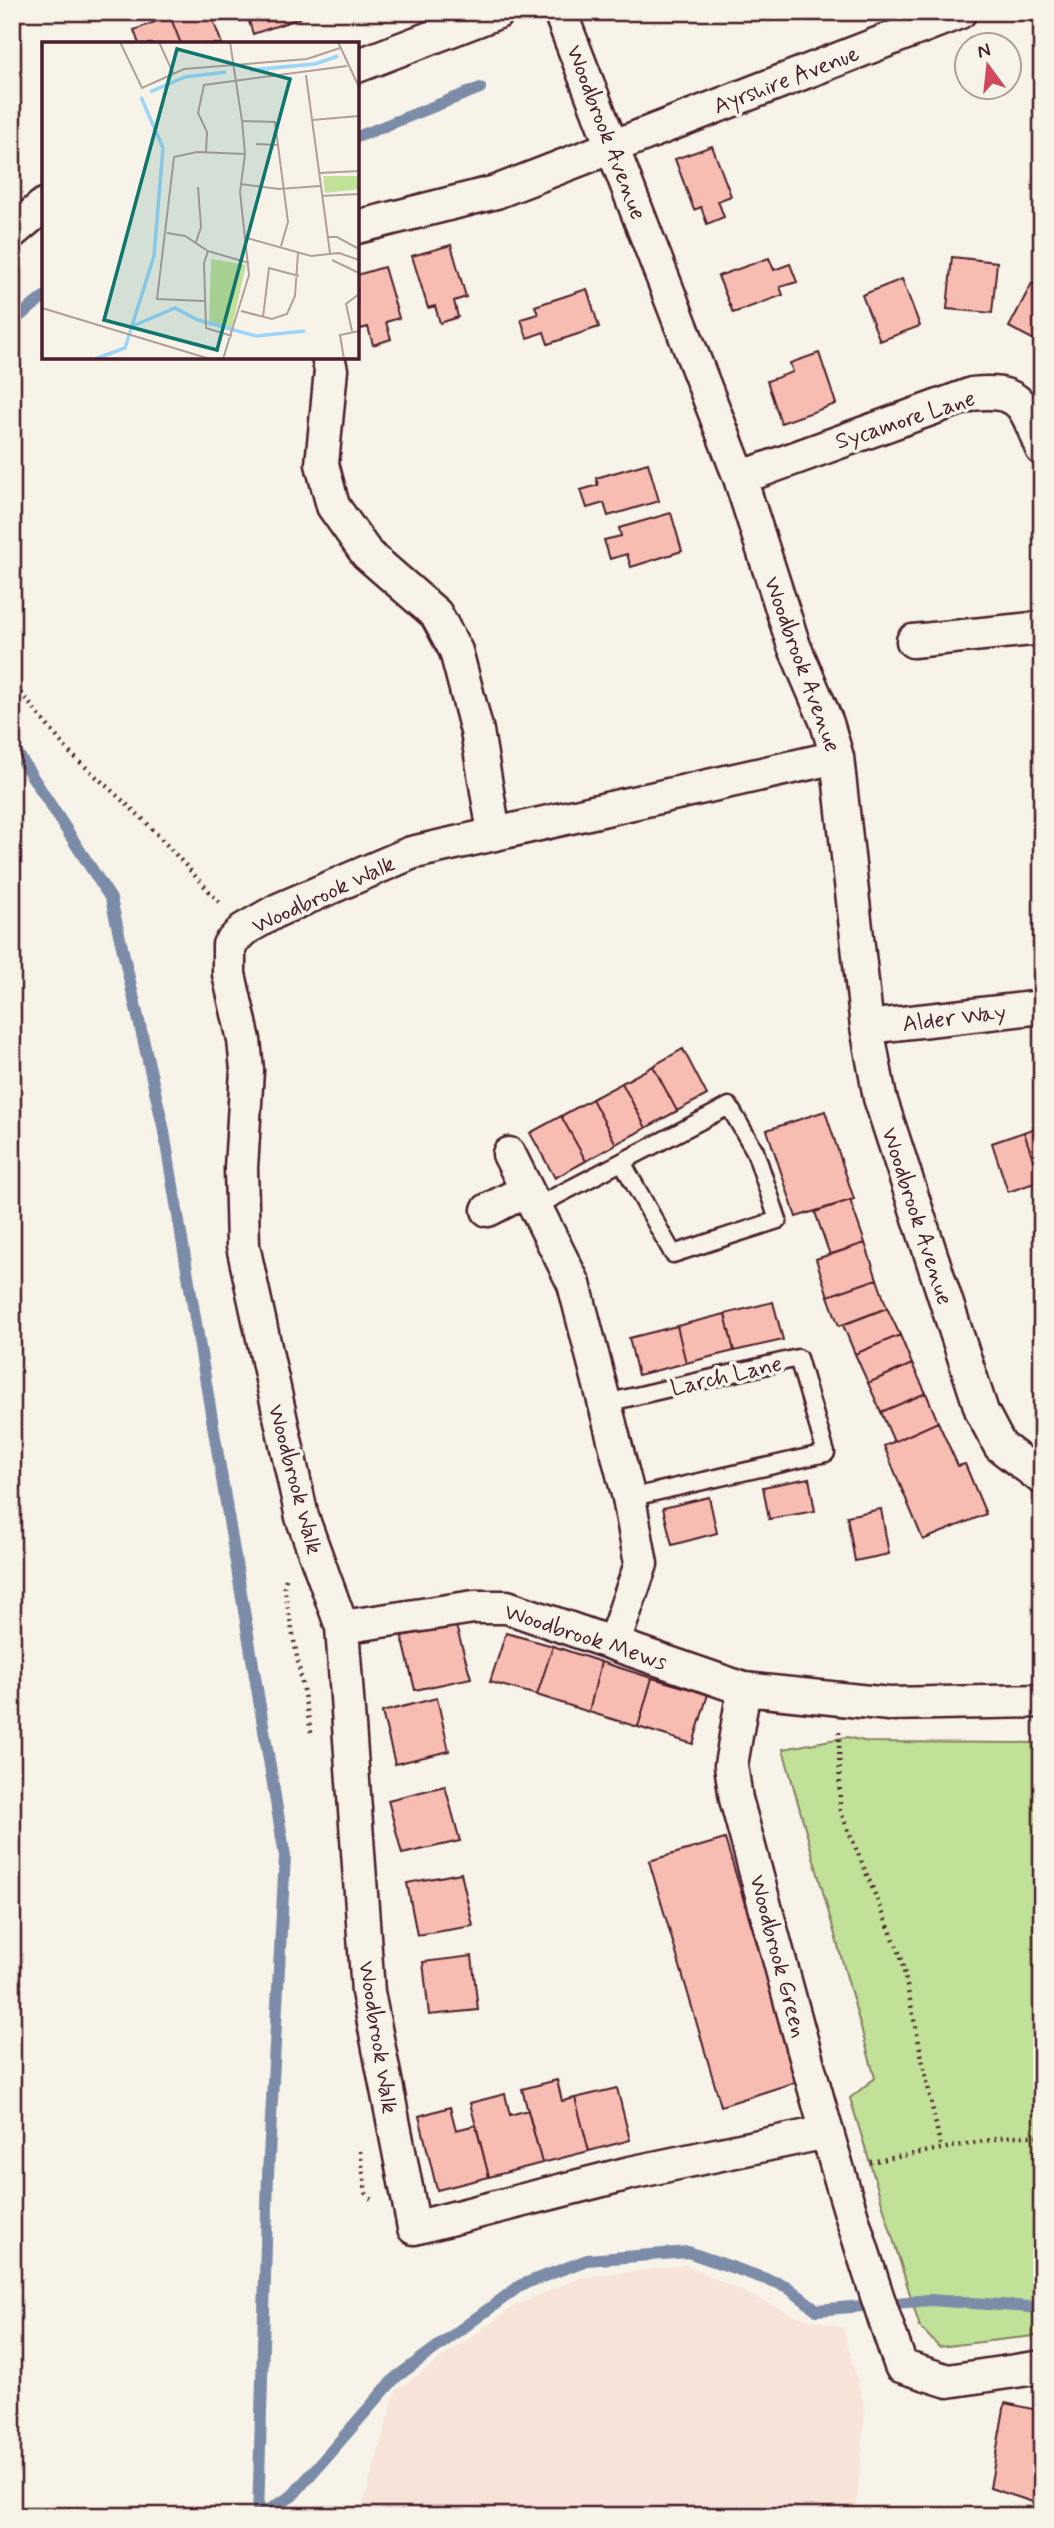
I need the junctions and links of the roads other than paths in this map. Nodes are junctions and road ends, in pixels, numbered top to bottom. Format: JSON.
{"nodes":[{"id":1,"x":498,"y":12,"type":"edge"},
{"id":2,"x":560,"y":12,"type":"edge"},
{"id":3,"x":960,"y":12,"type":"edge"},
{"id":4,"x":359,"y":65,"type":"edge"},
{"id":5,"x":612,"y":146,"type":"junction"},
{"id":6,"x":359,"y":226,"type":"edge"},
{"id":7,"x":328,"y":359,"type":"edge"},
{"id":8,"x":1042,"y":449,"type":"edge"},
{"id":9,"x":740,"y":478,"type":"junction"},
{"id":10,"x":1042,"y":628,"type":"edge"},
{"id":11,"x":913,"y":640,"type":"dead end"},
{"id":12,"x":837,"y":757,"type":"junction"},
{"id":13,"x":494,"y":833,"type":"junction"},
{"id":14,"x":1042,"y":1007,"type":"edge"},
{"id":15,"x":867,"y":1027,"type":"junction"},
{"id":16,"x":509,"y":1154,"type":"dead end"},
{"id":17,"x":622,"y":1162,"type":"junction"},
{"id":18,"x":531,"y":1198,"type":"junction"},
{"id":19,"x":488,"y":1210,"type":"dead end"},
{"id":20,"x":606,"y":1404,"type":"junction"},
{"id":21,"x":1042,"y":1478,"type":"edge"},
{"id":22,"x":629,"y":1498,"type":"junction"},
{"id":23,"x":342,"y":1627,"type":"junction"},
{"id":24,"x":614,"y":1643,"type":"junction"},
{"id":25,"x":744,"y":1689,"type":"junction"},
{"id":26,"x":1042,"y":1701,"type":"edge"},
{"id":27,"x":827,"y":2132,"type":"junction"},
{"id":28,"x":1042,"y":2367,"type":"edge"}],
"edges":[{"from":1,"to":4,"type":"street"},
{"from":2,"to":5,"type":"street","name":"Woodbrook Avenue"},
{"from":3,"to":5,"type":"street","name":"Ayrshire Avenue"},
{"from":5,"to":6,"type":"street","name":"Ayrshire Avenue"},
{"from":5,"to":9,"type":"street","name":"Woodbrook Avenue"},
{"from":7,"to":13,"type":"street"},
{"from":8,"to":9,"type":"street","name":"Sycamore Lane"},
{"from":9,"to":12,"type":"street","name":"Woodbrook Avenue"},
{"from":10,"to":11,"type":"street"},
{"from":12,"to":13,"type":"street","name":"Woodbrook Walk"},
{"from":12,"to":15,"type":"street","name":"Woodbrook Avenue"},
{"from":13,"to":23,"type":"street","name":"Woodbrook Walk"},
{"from":14,"to":15,"type":"street","name":"Alder Way"},
{"from":15,"to":21,"type":"street","name":"Woodbrook Avenue"},
{"from":16,"to":18,"type":"street"},
{"from":17,"to":17,"type":"lane"},
{"from":17,"to":18,"type":"lane"},
{"from":18,"to":19,"type":"street"},
{"from":18,"to":20,"type":"street"},
{"from":20,"to":22,"type":"street"},
{"from":20,"to":22,"type":"lane","name":"Larch Lane"},
{"from":22,"to":24,"type":"street"},
{"from":23,"to":24,"type":"street","name":"Woodbrook Mews"},
{"from":23,"to":27,"type":"street","name":"Woodbrook Walk"},
{"from":24,"to":25,"type":"street","name":"Woodbrook Mews"},
{"from":25,"to":26,"type":"street"},
{"from":25,"to":27,"type":"street","name":"Woodbrook Green"},
{"from":27,"to":28,"type":"street","name":"Woodbrook Green"}]}
